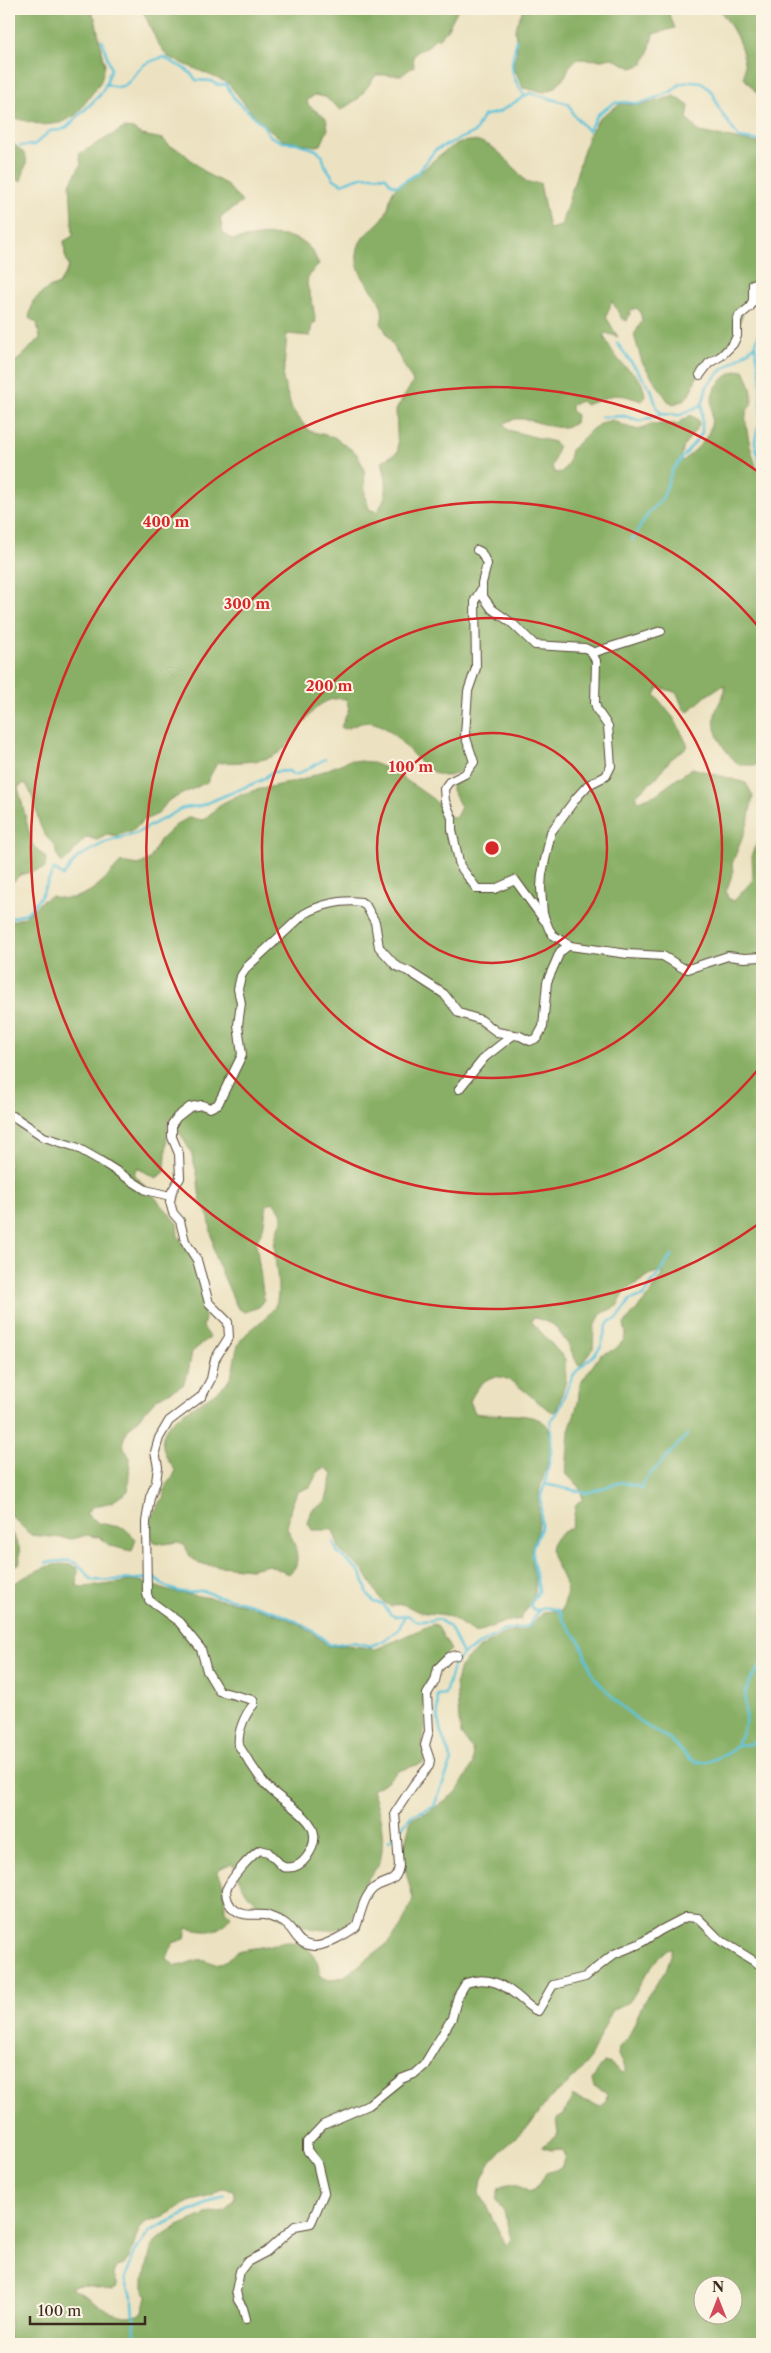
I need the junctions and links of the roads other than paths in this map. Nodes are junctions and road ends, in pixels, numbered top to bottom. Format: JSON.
{"nodes":[{"id":1,"x":762,"y":282,"type":"edge"},
{"id":2,"x":700,"y":375,"type":"dead end"},
{"id":3,"x":477,"y":550,"type":"dead end"},
{"id":4,"x":482,"y":587,"type":"junction"},
{"id":5,"x":661,"y":631,"type":"dead end"},
{"id":6,"x":592,"y":653,"type":"junction"},
{"id":7,"x":545,"y":921,"type":"junction"},
{"id":8,"x":569,"y":946,"type":"junction"},
{"id":9,"x":762,"y":957,"type":"edge"},
{"id":10,"x":513,"y":1035,"type":"junction"},
{"id":11,"x":458,"y":1089,"type":"dead end"},
{"id":12,"x":13,"y":1116,"type":"dead end"},
{"id":13,"x":170,"y":1196,"type":"junction"},
{"id":14,"x":458,"y":1655,"type":"dead end"},
{"id":15,"x":762,"y":1966,"type":"edge"},
{"id":16,"x":246,"y":2319,"type":"dead end"}],
"edges":[{"from":1,"to":2,"type":"street"},
{"from":3,"to":4,"type":"street"},
{"from":4,"to":6,"type":"street"},
{"from":4,"to":7,"type":"street"},
{"from":5,"to":6,"type":"street"},
{"from":6,"to":7,"type":"street"},
{"from":7,"to":8,"type":"street"},
{"from":8,"to":9,"type":"street"},
{"from":8,"to":10,"type":"street"},
{"from":10,"to":11,"type":"street"},
{"from":10,"to":13,"type":"street"},
{"from":12,"to":13,"type":"street"},
{"from":13,"to":14,"type":"street"},
{"from":15,"to":16,"type":"street"}]}
